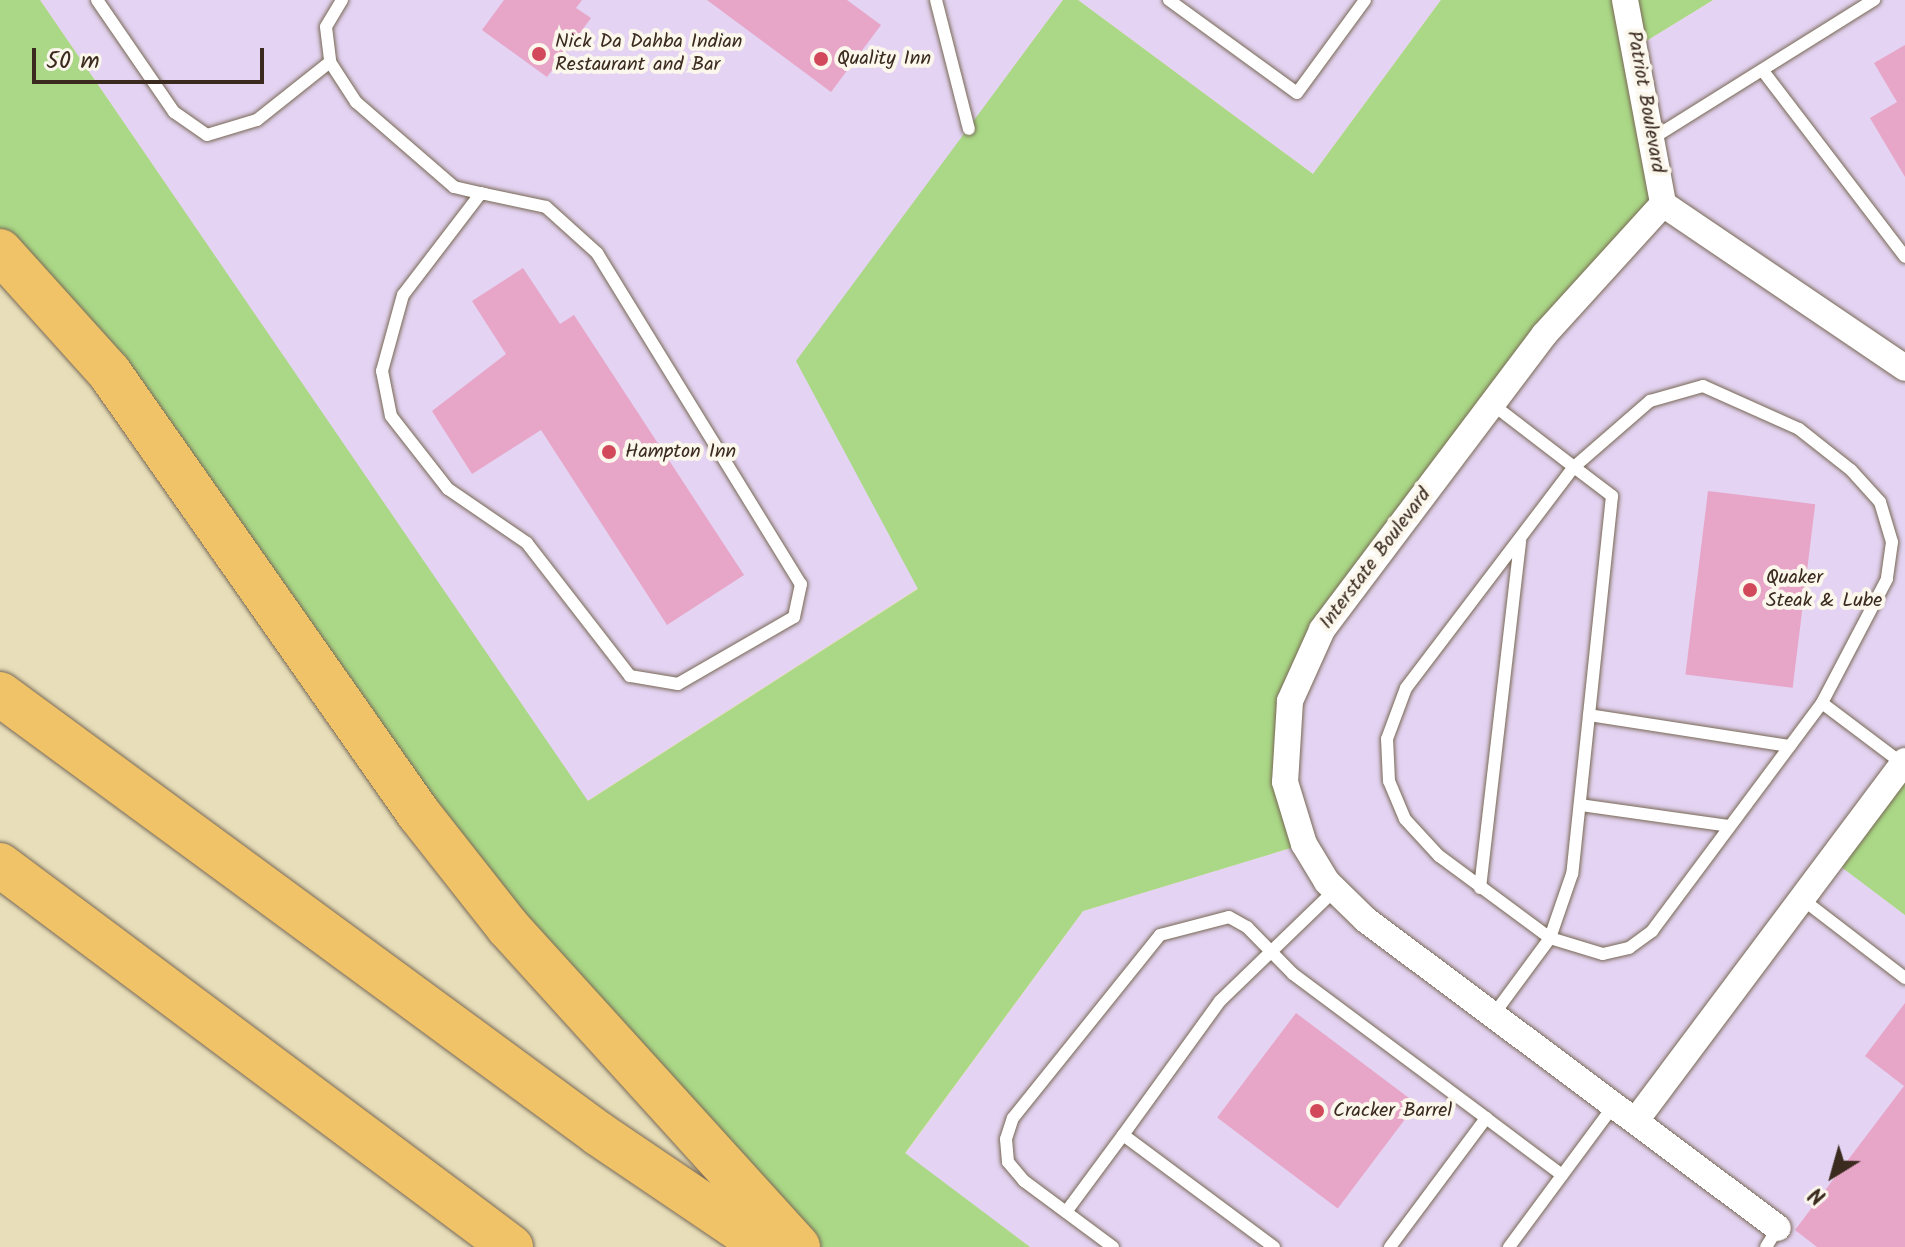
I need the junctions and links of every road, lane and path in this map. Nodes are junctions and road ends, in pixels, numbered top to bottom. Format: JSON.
{"nodes":[{"id":1,"x":97,"y":0,"type":"edge"},
{"id":2,"x":342,"y":0,"type":"edge"},
{"id":3,"x":936,"y":0,"type":"edge"},
{"id":4,"x":1169,"y":0,"type":"edge"},
{"id":5,"x":1365,"y":0,"type":"edge"},
{"id":6,"x":1625,"y":0,"type":"edge"},
{"id":7,"x":1874,"y":0,"type":"edge"},
{"id":8,"x":330,"y":62,"type":"junction"},
{"id":9,"x":1763,"y":71,"type":"junction"},
{"id":10,"x":969,"y":129,"type":"dead end"},
{"id":11,"x":1653,"y":138,"type":"junction"},
{"id":12,"x":481,"y":193,"type":"junction"},
{"id":13,"x":1663,"y":204,"type":"junction"},
{"id":14,"x":0,"y":251,"type":"edge"},
{"id":15,"x":1905,"y":257,"type":"edge"},
{"id":16,"x":1905,"y":368,"type":"edge"},
{"id":17,"x":1492,"y":404,"type":"junction"},
{"id":18,"x":1574,"y":467,"type":"junction"},
{"id":19,"x":1520,"y":540,"type":"junction"},
{"id":20,"x":0,"y":694,"type":"edge"},
{"id":21,"x":1822,"y":703,"type":"junction"},
{"id":22,"x":1589,"y":715,"type":"junction"},
{"id":23,"x":1790,"y":746,"type":"junction"},
{"id":24,"x":1904,"y":763,"type":"edge"},
{"id":25,"x":1580,"y":805,"type":"junction"},
{"id":26,"x":1730,"y":826,"type":"junction"},
{"id":27,"x":0,"y":865,"type":"edge"},
{"id":28,"x":1480,"y":888,"type":"junction"},
{"id":29,"x":1335,"y":890,"type":"junction"},
{"id":30,"x":1802,"y":899,"type":"junction"},
{"id":31,"x":1550,"y":938,"type":"junction"},
{"id":32,"x":1269,"y":951,"type":"junction"},
{"id":33,"x":1905,"y":978,"type":"edge"},
{"id":34,"x":1494,"y":1014,"type":"junction"},
{"id":35,"x":1615,"y":1103,"type":"junction"},
{"id":36,"x":1486,"y":1118,"type":"junction"},
{"id":37,"x":1637,"y":1119,"type":"junction"},
{"id":38,"x":1123,"y":1135,"type":"junction"},
{"id":39,"x":1562,"y":1175,"type":"junction"},
{"id":40,"x":1066,"y":1212,"type":"junction"},
{"id":41,"x":1772,"y":1237,"type":"edge"},
{"id":42,"x":511,"y":1247,"type":"edge"},
{"id":43,"x":766,"y":1247,"type":"edge"},
{"id":44,"x":798,"y":1247,"type":"edge"},
{"id":45,"x":1113,"y":1247,"type":"edge"},
{"id":46,"x":1274,"y":1247,"type":"edge"},
{"id":47,"x":1390,"y":1247,"type":"edge"},
{"id":48,"x":1509,"y":1247,"type":"edge"}],
"edges":[{"from":1,"to":8,"type":"lane"},
{"from":2,"to":8,"type":"lane"},
{"from":3,"to":10,"type":"lane"},
{"from":4,"to":5,"type":"lane"},
{"from":6,"to":11,"type":"street","name":"Patriot Boulevard"},
{"from":7,"to":9,"type":"lane"},
{"from":8,"to":12,"type":"lane"},
{"from":9,"to":11,"type":"lane"},
{"from":9,"to":15,"type":"lane"},
{"from":11,"to":13,"type":"street","name":"Patriot Boulevard"},
{"from":12,"to":12,"type":"lane"},
{"from":13,"to":16,"type":"street"},
{"from":13,"to":17,"type":"street","name":"Interstate Boulevard"},
{"from":14,"to":44,"type":"highway"},
{"from":17,"to":18,"type":"lane"},
{"from":17,"to":29,"type":"street","name":"Interstate Boulevard"},
{"from":18,"to":19,"type":"lane"},
{"from":18,"to":21,"type":"lane"},
{"from":18,"to":22,"type":"lane"},
{"from":19,"to":28,"type":"lane"},
{"from":19,"to":28,"type":"lane"},
{"from":20,"to":43,"type":"highway"},
{"from":21,"to":23,"type":"lane"},
{"from":21,"to":24,"type":"lane"},
{"from":22,"to":23,"type":"lane"},
{"from":22,"to":25,"type":"lane"},
{"from":23,"to":26,"type":"lane"},
{"from":24,"to":30,"type":"street"},
{"from":25,"to":26,"type":"lane"},
{"from":25,"to":31,"type":"lane"},
{"from":26,"to":31,"type":"lane"},
{"from":27,"to":42,"type":"highway"},
{"from":28,"to":31,"type":"lane"},
{"from":29,"to":32,"type":"lane"},
{"from":29,"to":34,"type":"street","name":"Interstate Boulevard"},
{"from":30,"to":33,"type":"lane"},
{"from":30,"to":37,"type":"street"},
{"from":31,"to":34,"type":"lane"},
{"from":32,"to":36,"type":"lane"},
{"from":32,"to":38,"type":"lane"},
{"from":32,"to":40,"type":"lane"},
{"from":34,"to":35,"type":"street","name":"Interstate Boulevard"},
{"from":35,"to":37,"type":"street","name":"Interstate Boulevard"},
{"from":35,"to":39,"type":"lane"},
{"from":36,"to":39,"type":"lane"},
{"from":36,"to":47,"type":"lane"},
{"from":37,"to":41,"type":"street","name":"Interstate Boulevard"},
{"from":38,"to":40,"type":"lane"},
{"from":38,"to":46,"type":"lane"},
{"from":39,"to":48,"type":"lane"},
{"from":40,"to":45,"type":"lane"}]}
